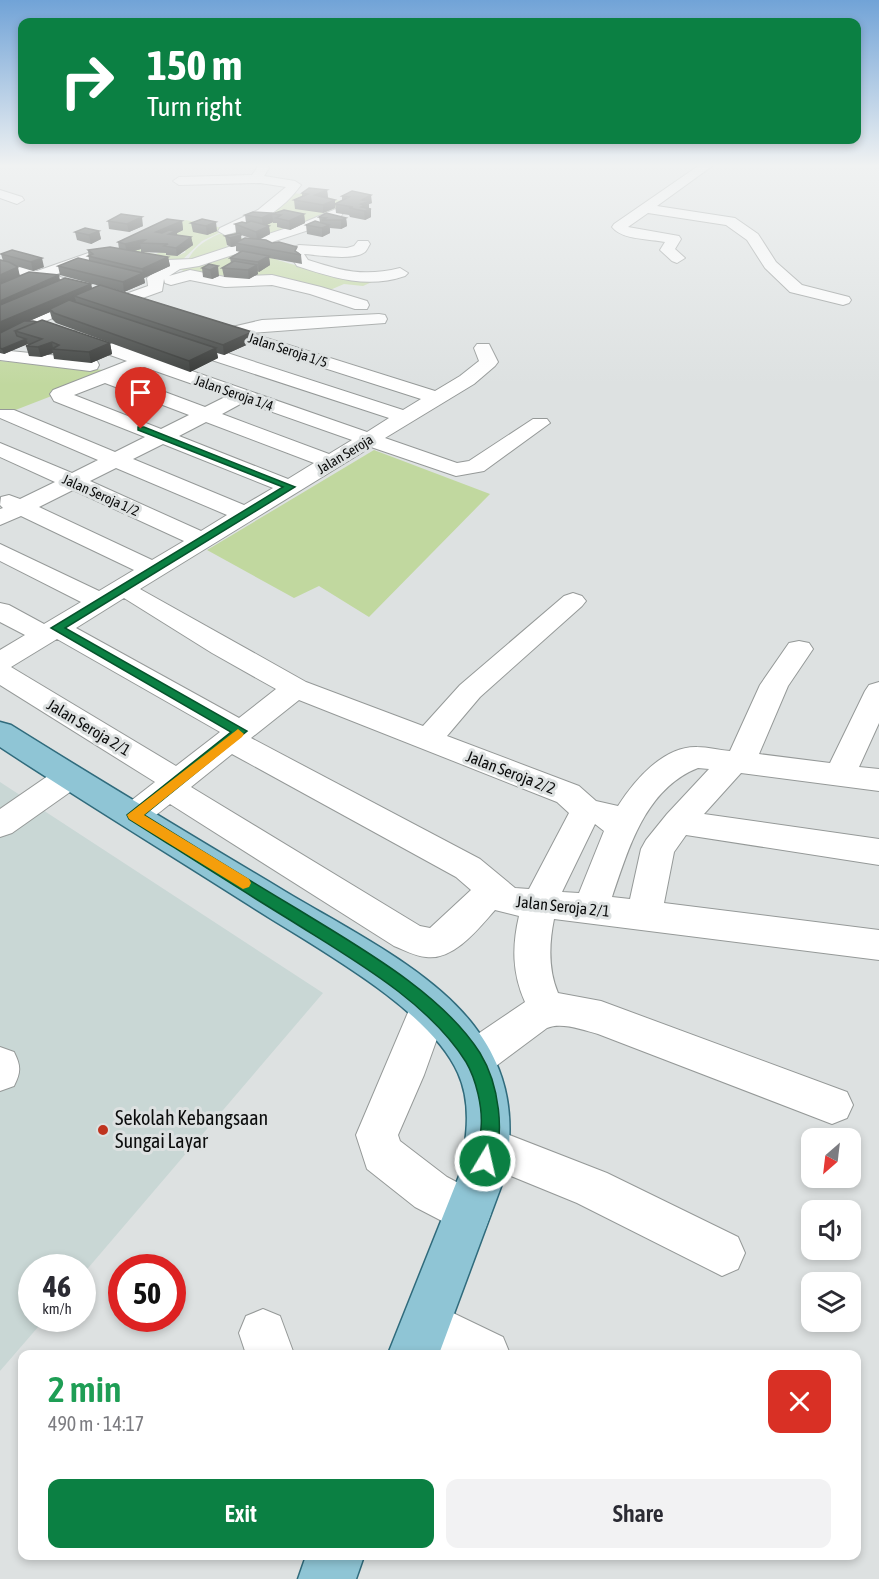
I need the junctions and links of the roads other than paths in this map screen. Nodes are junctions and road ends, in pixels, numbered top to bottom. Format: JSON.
{"nodes":[{"id":1,"x":270,"y":238,"type":"edge"},
{"id":2,"x":667,"y":238,"type":"edge"},
{"id":3,"x":753,"y":238,"type":"edge"},
{"id":4,"x":674,"y":239,"type":"joint"},
{"id":5,"x":256,"y":242,"type":"junction"},
{"id":6,"x":363,"y":244,"type":"dead end"},
{"id":7,"x":196,"y":249,"type":"dead end"},
{"id":8,"x":286,"y":251,"type":"junction"},
{"id":9,"x":677,"y":258,"type":"dead end"},
{"id":10,"x":70,"y":263,"type":"junction"},
{"id":11,"x":0,"y":265,"type":"edge"},
{"id":12,"x":179,"y":265,"type":"junction"},
{"id":13,"x":112,"y":272,"type":"edge"},
{"id":14,"x":400,"y":273,"type":"dead end"},
{"id":15,"x":35,"y":276,"type":"junction"},
{"id":16,"x":134,"y":277,"type":"edge"},
{"id":17,"x":155,"y":281,"type":"junction"},
{"id":18,"x":68,"y":284,"type":"junction"},
{"id":19,"x":0,"y":290,"type":"edge"},
{"id":20,"x":101,"y":293,"type":"junction"},
{"id":21,"x":39,"y":297,"type":"edge"},
{"id":22,"x":126,"y":299,"type":"junction"},
{"id":23,"x":843,"y":300,"type":"dead end"},
{"id":24,"x":361,"y":305,"type":"dead end"},
{"id":25,"x":148,"y":306,"type":"edge"},
{"id":26,"x":68,"y":307,"type":"junction"},
{"id":27,"x":226,"y":313,"type":"dead end"},
{"id":28,"x":91,"y":314,"type":"edge"},
{"id":29,"x":379,"y":319,"type":"dead end"},
{"id":30,"x":32,"y":322,"type":"junction"},
{"id":31,"x":232,"y":332,"type":"junction"},
{"id":32,"x":0,"y":335,"type":"edge"},
{"id":33,"x":158,"y":336,"type":"edge"},
{"id":34,"x":261,"y":342,"type":"junction"},
{"id":35,"x":483,"y":348,"type":"dead end"},
{"id":36,"x":0,"y":355,"type":"edge"},
{"id":37,"x":225,"y":358,"type":"junction"},
{"id":38,"x":143,"y":361,"type":"junction"},
{"id":39,"x":97,"y":371,"type":"junction"},
{"id":40,"x":186,"y":376,"type":"junction"},
{"id":41,"x":242,"y":396,"type":"junction"},
{"id":42,"x":437,"y":398,"type":"junction"},
{"id":43,"x":7,"y":414,"type":"dead end"},
{"id":44,"x":204,"y":415,"type":"junction"},
{"id":45,"x":405,"y":417,"type":"junction"},
{"id":46,"x":540,"y":423,"type":"dead end"},
{"id":47,"x":161,"y":436,"type":"junction"},
{"id":48,"x":368,"y":440,"type":"junction"},
{"id":49,"x":0,"y":449,"type":"edge"},
{"id":50,"x":116,"y":460,"type":"junction"},
{"id":51,"x":330,"y":462,"type":"junction"},
{"id":52,"x":72,"y":482,"type":"junction"},
{"id":53,"x":290,"y":487,"type":"junction"},
{"id":54,"x":7,"y":508,"type":"edge"},
{"id":55,"x":245,"y":514,"type":"junction"},
{"id":56,"x":202,"y":540,"type":"junction"},
{"id":57,"x":0,"y":551,"type":"edge"},
{"id":58,"x":154,"y":570,"type":"junction"},
{"id":59,"x":135,"y":595,"type":"dead end"},
{"id":60,"x":573,"y":601,"type":"dead end"},
{"id":61,"x":100,"y":602,"type":"junction"},
{"id":62,"x":0,"y":611,"type":"edge"},
{"id":63,"x":50,"y":632,"type":"junction"},
{"id":64,"x":800,"y":649,"type":"dead end"},
{"id":65,"x":0,"y":662,"type":"edge"},
{"id":66,"x":0,"y":673,"type":"edge"},
{"id":67,"x":296,"y":688,"type":"junction"},
{"id":68,"x":879,"y":691,"type":"edge"},
{"id":69,"x":0,"y":732,"type":"edge"},
{"id":70,"x":235,"y":736,"type":"junction"},
{"id":71,"x":428,"y":739,"type":"junction"},
{"id":72,"x":737,"y":762,"type":"junction"},
{"id":73,"x":840,"y":775,"type":"junction"},
{"id":74,"x":69,"y":777,"type":"junction"},
{"id":75,"x":879,"y":780,"type":"edge"},
{"id":76,"x":173,"y":784,"type":"junction"},
{"id":77,"x":586,"y":810,"type":"junction"},
{"id":78,"x":134,"y":815,"type":"junction"},
{"id":79,"x":678,"y":822,"type":"junction"},
{"id":80,"x":0,"y":825,"type":"edge"},
{"id":81,"x":620,"y":832,"type":"junction"},
{"id":82,"x":658,"y":849,"type":"junction"},
{"id":83,"x":879,"y":852,"type":"edge"},
{"id":84,"x":493,"y":890,"type":"junction"},
{"id":85,"x":539,"y":904,"type":"junction"},
{"id":86,"x":591,"y":908,"type":"junction"},
{"id":87,"x":644,"y":915,"type":"junction"},
{"id":88,"x":879,"y":945,"type":"edge"},
{"id":89,"x":429,"y":1008,"type":"junction"},
{"id":90,"x":548,"y":1010,"type":"junction"},
{"id":91,"x":474,"y":1059,"type":"junction"},
{"id":92,"x":0,"y":1065,"type":"edge"},
{"id":93,"x":0,"y":1073,"type":"edge"},
{"id":94,"x":832,"y":1105,"type":"dead end"},
{"id":95,"x":489,"y":1147,"type":"junction"},
{"id":96,"x":469,"y":1213,"type":"junction"},
{"id":97,"x":722,"y":1253,"type":"dead end"},
{"id":98,"x":420,"y":1339,"type":"edge"},
{"id":99,"x":468,"y":1350,"type":"edge"},
{"id":100,"x":334,"y":1560,"type":"edge"},
{"id":101,"x":327,"y":1579,"type":"edge"}],
"edges":[{"from":1,"to":5,"type":"street"},
{"from":2,"to":4,"type":"street"},
{"from":3,"to":23,"type":"street"},
{"from":4,"to":9,"type":"street"},
{"from":5,"to":8,"type":"street"},
{"from":5,"to":12,"type":"street"},
{"from":6,"to":8,"type":"street"},
{"from":7,"to":12,"type":"street"},
{"from":8,"to":14,"type":"street"},
{"from":10,"to":12,"type":"street"},
{"from":10,"to":13,"type":"street"},
{"from":10,"to":15,"type":"street"},
{"from":11,"to":15,"type":"street"},
{"from":12,"to":17,"type":"street"},
{"from":15,"to":18,"type":"street"},
{"from":15,"to":19,"type":"street"},
{"from":16,"to":17,"type":"street"},
{"from":17,"to":22,"type":"street"},
{"from":17,"to":24,"type":"street"},
{"from":18,"to":20,"type":"street"},
{"from":18,"to":21,"type":"street"},
{"from":20,"to":22,"type":"street"},
{"from":20,"to":26,"type":"street"},
{"from":22,"to":25,"type":"street"},
{"from":26,"to":28,"type":"street"},
{"from":26,"to":30,"type":"street"},
{"from":27,"to":31,"type":"street","name":"Jalan Seroja 1/5"},
{"from":29,"to":31,"type":"street"},
{"from":30,"to":32,"type":"street"},
{"from":30,"to":38,"type":"street","name":"Jalan Seroja 1/4"},
{"from":31,"to":34,"type":"street","name":"Jalan Seroja 1/5"},
{"from":33,"to":37,"type":"street"},
{"from":34,"to":37,"type":"street"},
{"from":34,"to":42,"type":"street","name":"Jalan Seroja 1/5"},
{"from":35,"to":42,"type":"street","name":"Jalan Seroja"},
{"from":36,"to":39,"type":"street"},
{"from":37,"to":40,"type":"street"},
{"from":37,"to":45,"type":"street"},
{"from":38,"to":39,"type":"street"},
{"from":38,"to":40,"type":"street","name":"Jalan Seroja 1/4"},
{"from":39,"to":44,"type":"street"},
{"from":39,"to":47,"type":"street"},
{"from":40,"to":41,"type":"street","name":"Jalan Seroja 1/4"},
{"from":41,"to":44,"type":"street"},
{"from":41,"to":48,"type":"street","name":"Jalan Seroja 1/4"},
{"from":42,"to":45,"type":"street","name":"Jalan Seroja"},
{"from":43,"to":50,"type":"street"},
{"from":44,"to":47,"type":"street"},
{"from":44,"to":51,"type":"street"},
{"from":45,"to":48,"type":"street","name":"Jalan Seroja"},
{"from":46,"to":48,"type":"street","name":"Jalan Seroja 1/4"},
{"from":47,"to":50,"type":"street"},
{"from":47,"to":53,"type":"street"},
{"from":48,"to":51,"type":"street","name":"Jalan Seroja"},
{"from":49,"to":52,"type":"street","name":"Jalan Seroja 1/2"},
{"from":50,"to":52,"type":"street"},
{"from":50,"to":55,"type":"street"},
{"from":51,"to":53,"type":"street","name":"Jalan Seroja"},
{"from":52,"to":54,"type":"street"},
{"from":52,"to":56,"type":"street","name":"Jalan Seroja 1/2"},
{"from":53,"to":55,"type":"street","name":"Jalan Seroja"},
{"from":54,"to":58,"type":"street"},
{"from":55,"to":56,"type":"street","name":"Jalan Seroja"},
{"from":56,"to":58,"type":"street","name":"Jalan Seroja"},
{"from":57,"to":61,"type":"street"},
{"from":58,"to":61,"type":"street","name":"Jalan Seroja"},
{"from":59,"to":67,"type":"street","name":"Jalan Seroja 2/2"},
{"from":60,"to":71,"type":"street"},
{"from":61,"to":63,"type":"street","name":"Jalan Seroja"},
{"from":62,"to":63,"type":"street"},
{"from":63,"to":65,"type":"street","name":"Jalan Seroja"},
{"from":63,"to":70,"type":"street"},
{"from":64,"to":72,"type":"street"},
{"from":66,"to":76,"type":"street","name":"Jalan Seroja 2/1"},
{"from":67,"to":70,"type":"street"},
{"from":67,"to":71,"type":"street","name":"Jalan Seroja 2/2"},
{"from":68,"to":73,"type":"street"},
{"from":69,"to":74,"type":"main road"},
{"from":70,"to":76,"type":"street"},
{"from":70,"to":84,"type":"street"},
{"from":71,"to":77,"type":"street","name":"Jalan Seroja 2/2"},
{"from":72,"to":73,"type":"street"},
{"from":72,"to":79,"type":"street"},
{"from":72,"to":81,"type":"street"},
{"from":73,"to":75,"type":"street"},
{"from":74,"to":78,"type":"main road"},
{"from":74,"to":80,"type":"street"},
{"from":76,"to":78,"type":"street"},
{"from":76,"to":84,"type":"street","name":"Jalan Seroja 2/1"},
{"from":77,"to":81,"type":"street","name":"Jalan Seroja 2/2"},
{"from":77,"to":85,"type":"street"},
{"from":78,"to":89,"type":"main road"},
{"from":79,"to":82,"type":"street"},
{"from":79,"to":83,"type":"street"},
{"from":81,"to":82,"type":"street","name":"Jalan Seroja 2/2"},
{"from":81,"to":86,"type":"street"},
{"from":82,"to":87,"type":"street"},
{"from":84,"to":85,"type":"street","name":"Jalan Seroja 2/1"},
{"from":85,"to":86,"type":"street","name":"Jalan Seroja 2/1"},
{"from":85,"to":90,"type":"street"},
{"from":86,"to":87,"type":"street","name":"Jalan Seroja 2/1"},
{"from":87,"to":88,"type":"street","name":"Jalan Seroja 2/1"},
{"from":89,"to":91,"type":"main road"},
{"from":89,"to":96,"type":"street"},
{"from":90,"to":91,"type":"street"},
{"from":90,"to":94,"type":"street"},
{"from":91,"to":95,"type":"main road"},
{"from":92,"to":93,"type":"street"},
{"from":95,"to":96,"type":"main road"},
{"from":95,"to":97,"type":"street"},
{"from":96,"to":98,"type":"main road"},
{"from":98,"to":99,"type":"street"},
{"from":100,"to":101,"type":"main road"}]}
